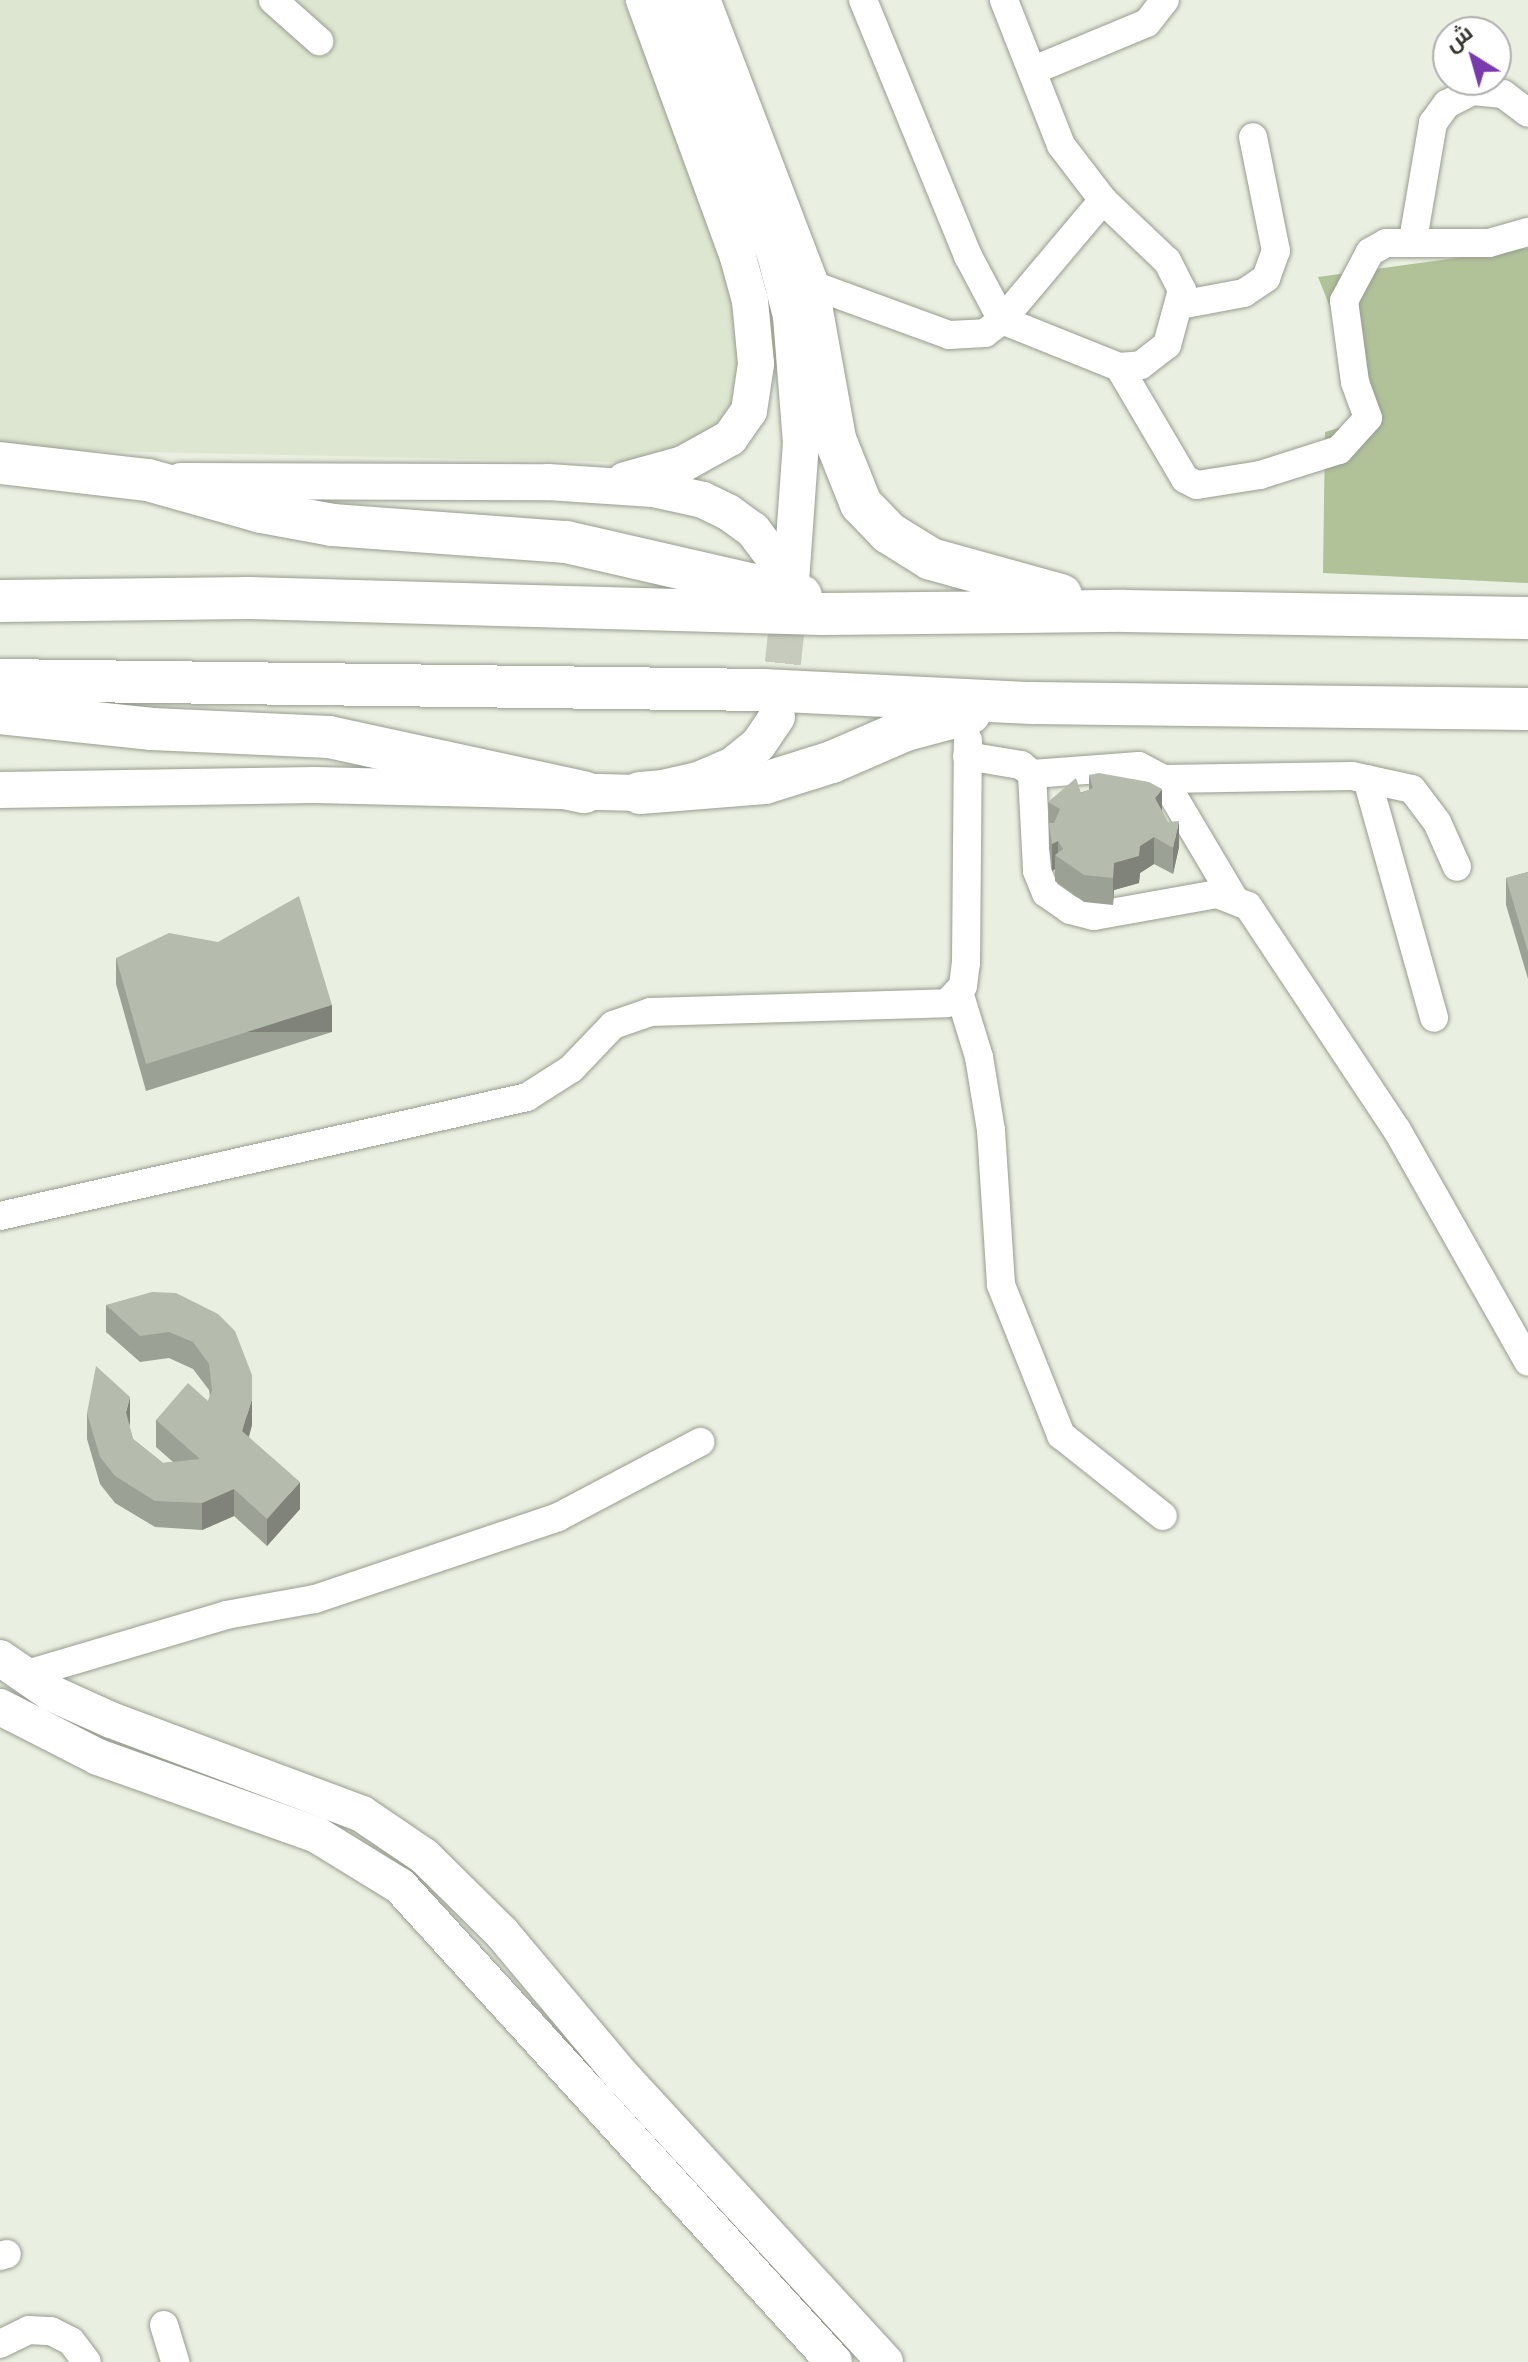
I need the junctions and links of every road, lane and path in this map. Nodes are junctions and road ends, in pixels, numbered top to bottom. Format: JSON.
{"nodes":[{"id":1,"x":273,"y":0,"type":"edge"},
{"id":2,"x":644,"y":0,"type":"edge"},
{"id":3,"x":677,"y":0,"type":"edge"},
{"id":4,"x":699,"y":0,"type":"edge"},
{"id":5,"x":1004,"y":0,"type":"edge"},
{"id":6,"x":1165,"y":0,"type":"edge"},
{"id":7,"x":871,"y":1,"type":"edge"},
{"id":8,"x":319,"y":41,"type":"dead end"},
{"id":9,"x":1034,"y":70,"type":"junction"},
{"id":10,"x":1528,"y":113,"type":"edge"},
{"id":11,"x":1253,"y":137,"type":"dead end"},
{"id":12,"x":1103,"y":200,"type":"junction"},
{"id":13,"x":1528,"y":232,"type":"edge"},
{"id":14,"x":1413,"y":240,"type":"junction"},
{"id":15,"x":807,"y":283,"type":"junction"},
{"id":16,"x":1180,"y":305,"type":"junction"},
{"id":17,"x":1002,"y":320,"type":"junction"},
{"id":18,"x":1119,"y":367,"type":"junction"},
{"id":19,"x":0,"y":463,"type":"edge"},
{"id":20,"x":148,"y":480,"type":"junction"},
{"id":21,"x":0,"y":482,"type":"edge"},
{"id":22,"x":609,"y":484,"type":"junction"},
{"id":23,"x":0,"y":601,"type":"edge"},
{"id":24,"x":1125,"y":611,"type":"junction"},
{"id":25,"x":874,"y":612,"type":"junction"},
{"id":26,"x":1528,"y":618,"type":"edge"},
{"id":27,"x":0,"y":680,"type":"edge"},
{"id":28,"x":1032,"y":703,"type":"junction"},
{"id":29,"x":1528,"y":709,"type":"edge"},
{"id":30,"x":0,"y":713,"type":"edge"},
{"id":31,"x":777,"y":717,"type":"tunnel mouth"},
{"id":32,"x":1032,"y":774,"type":"junction"},
{"id":33,"x":1163,"y":779,"type":"junction"},
{"id":34,"x":1367,"y":779,"type":"junction"},
{"id":35,"x":5,"y":787,"type":"edge"},
{"id":36,"x":584,"y":792,"type":"junction"},
{"id":37,"x":640,"y":793,"type":"junction"},
{"id":38,"x":1457,"y":867,"type":"dead end"},
{"id":39,"x":1233,"y":897,"type":"junction"},
{"id":40,"x":959,"y":992,"type":"junction"},
{"id":41,"x":1434,"y":1018,"type":"dead end"},
{"id":42,"x":0,"y":1216,"type":"edge"},
{"id":43,"x":1528,"y":1362,"type":"edge"},
{"id":44,"x":700,"y":1442,"type":"dead end"},
{"id":45,"x":1163,"y":1516,"type":"dead end"},
{"id":46,"x":6,"y":1663,"type":"edge"},
{"id":47,"x":0,"y":1707,"type":"edge"},
{"id":48,"x":164,"y":2325,"type":"dead end"},
{"id":49,"x":0,"y":2344,"type":"edge"},
{"id":50,"x":87,"y":2362,"type":"edge"},
{"id":51,"x":175,"y":2362,"type":"edge"},
{"id":52,"x":834,"y":2362,"type":"edge"},
{"id":53,"x":885,"y":2362,"type":"edge"}],
"edges":[{"from":1,"to":8,"type":"street"},
{"from":2,"to":22,"type":"main road"},
{"from":3,"to":22,"type":"main road"},
{"from":4,"to":15,"type":"highway"},
{"from":5,"to":9,"type":"street"},
{"from":6,"to":9,"type":"street"},
{"from":7,"to":17,"type":"street"},
{"from":9,"to":12,"type":"street"},
{"from":10,"to":14,"type":"street"},
{"from":11,"to":16,"type":"street"},
{"from":12,"to":16,"type":"street"},
{"from":12,"to":17,"type":"street"},
{"from":13,"to":14,"type":"street"},
{"from":14,"to":18,"type":"street"},
{"from":15,"to":17,"type":"street"},
{"from":15,"to":24,"type":"highway"},
{"from":16,"to":18,"type":"street"},
{"from":17,"to":18,"type":"street"},
{"from":19,"to":20,"type":"highway"},
{"from":20,"to":21,"type":"main road"},
{"from":20,"to":22,"type":"main road"},
{"from":20,"to":25,"type":"highway"},
{"from":23,"to":25,"type":"highway"},
{"from":24,"to":25,"type":"highway"},
{"from":24,"to":26,"type":"highway"},
{"from":27,"to":28,"type":"highway"},
{"from":28,"to":29,"type":"highway"},
{"from":28,"to":37,"type":"highway"},
{"from":30,"to":36,"type":"highway"},
{"from":31,"to":37,"type":"main road"},
{"from":32,"to":33,"type":"street"},
{"from":32,"to":39,"type":"street"},
{"from":32,"to":40,"type":"street"},
{"from":33,"to":34,"type":"street"},
{"from":33,"to":39,"type":"street"},
{"from":34,"to":38,"type":"street"},
{"from":34,"to":41,"type":"street"},
{"from":35,"to":36,"type":"main road"},
{"from":36,"to":37,"type":"main road"},
{"from":39,"to":43,"type":"street"},
{"from":40,"to":42,"type":"street"},
{"from":40,"to":45,"type":"street"},
{"from":44,"to":46,"type":"street"},
{"from":46,"to":53,"type":"main road"},
{"from":47,"to":52,"type":"main road"},
{"from":48,"to":51,"type":"street"},
{"from":49,"to":50,"type":"street"}]}
